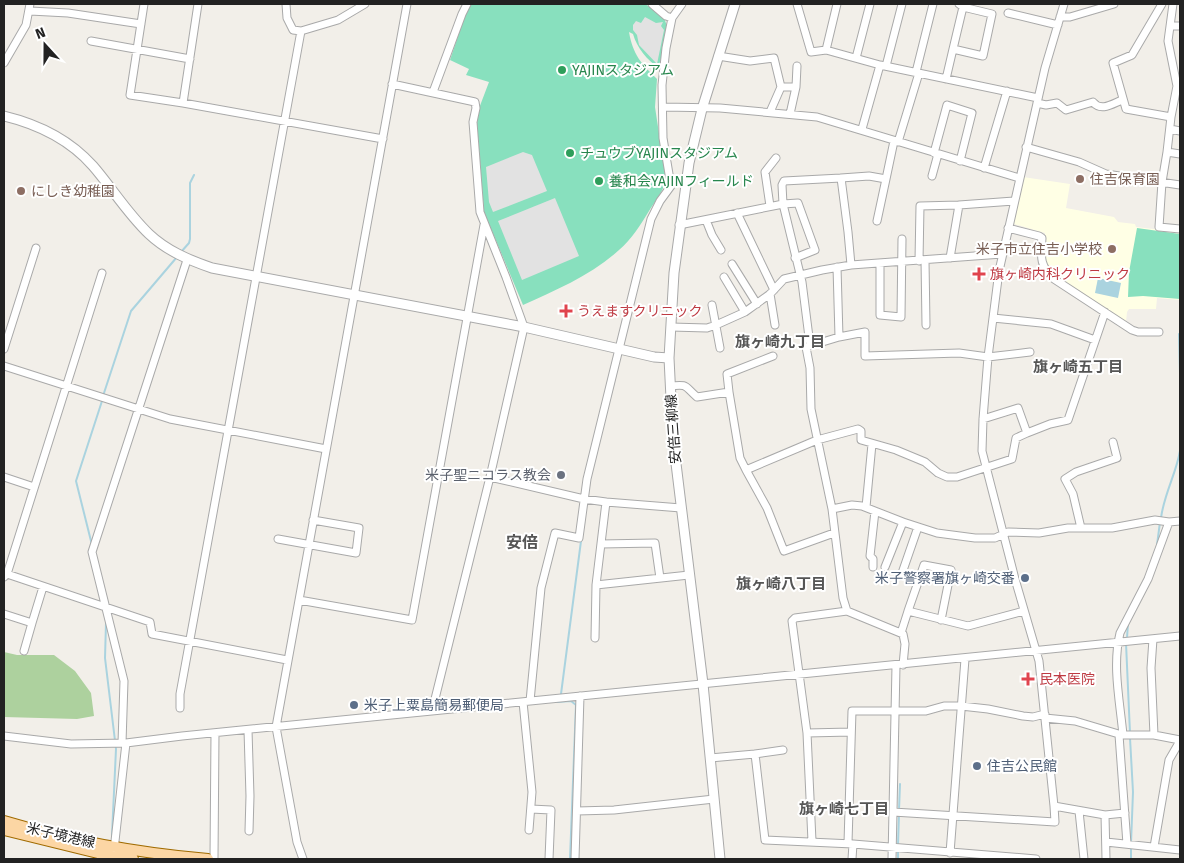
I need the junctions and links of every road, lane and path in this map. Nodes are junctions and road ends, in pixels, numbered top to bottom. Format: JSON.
{"nodes":[{"id":1,"x":144,"y":4,"type":"edge"},
{"id":2,"x":198,"y":4,"type":"edge"},
{"id":3,"x":286,"y":4,"type":"edge"},
{"id":4,"x":365,"y":4,"type":"edge"},
{"id":5,"x":407,"y":4,"type":"edge"},
{"id":6,"x":467,"y":4,"type":"edge"},
{"id":7,"x":652,"y":4,"type":"edge"},
{"id":8,"x":682,"y":4,"type":"edge"},
{"id":9,"x":735,"y":4,"type":"edge"},
{"id":10,"x":798,"y":4,"type":"edge"},
{"id":11,"x":837,"y":4,"type":"edge"},
{"id":12,"x":870,"y":4,"type":"edge"},
{"id":13,"x":902,"y":4,"type":"edge"},
{"id":14,"x":933,"y":4,"type":"edge"},
{"id":15,"x":1064,"y":4,"type":"edge"},
{"id":16,"x":1114,"y":4,"type":"edge"},
{"id":17,"x":1162,"y":4,"type":"edge"},
{"id":18,"x":1173,"y":4,"type":"edge"},
{"id":19,"x":961,"y":5,"type":"edge"},
{"id":20,"x":30,"y":7,"type":"edge"},
{"id":21,"x":1008,"y":13,"type":"dead end"},
{"id":22,"x":672,"y":18,"type":"junction"},
{"id":23,"x":1059,"y":21,"type":"junction"},
{"id":24,"x":141,"y":24,"type":"junction"},
{"id":25,"x":1170,"y":26,"type":"junction"},
{"id":26,"x":1180,"y":26,"type":"edge"},
{"id":27,"x":301,"y":31,"type":"junction"},
{"id":28,"x":91,"y":41,"type":"dead end"},
{"id":29,"x":137,"y":50,"type":"junction"},
{"id":30,"x":826,"y":50,"type":"junction"},
{"id":31,"x":952,"y":50,"type":"junction"},
{"id":32,"x":718,"y":56,"type":"junction"},
{"id":33,"x":856,"y":58,"type":"junction"},
{"id":34,"x":190,"y":59,"type":"junction"},
{"id":35,"x":4,"y":63,"type":"edge"},
{"id":36,"x":883,"y":65,"type":"junction"},
{"id":37,"x":797,"y":66,"type":"dead end"},
{"id":38,"x":918,"y":73,"type":"junction"},
{"id":39,"x":946,"y":79,"type":"junction"},
{"id":40,"x":392,"y":84,"type":"junction"},
{"id":41,"x":781,"y":87,"type":"junction"},
{"id":42,"x":796,"y":87,"type":"junction"},
{"id":43,"x":1007,"y":91,"type":"junction"},
{"id":44,"x":433,"y":92,"type":"junction"},
{"id":45,"x":1038,"y":100,"type":"junction"},
{"id":46,"x":1122,"y":100,"type":"junction"},
{"id":47,"x":183,"y":103,"type":"junction"},
{"id":48,"x":663,"y":107,"type":"junction"},
{"id":49,"x":702,"y":109,"type":"junction"},
{"id":50,"x":770,"y":112,"type":"junction"},
{"id":51,"x":790,"y":114,"type":"junction"},
{"id":52,"x":4,"y":116,"type":"edge"},
{"id":53,"x":1171,"y":117,"type":"junction"},
{"id":54,"x":285,"y":121,"type":"junction"},
{"id":55,"x":862,"y":129,"type":"junction"},
{"id":56,"x":1170,"y":129,"type":"junction"},
{"id":57,"x":1180,"y":131,"type":"edge"},
{"id":58,"x":383,"y":139,"type":"junction"},
{"id":59,"x":896,"y":142,"type":"junction"},
{"id":60,"x":1026,"y":147,"type":"junction"},
{"id":61,"x":1167,"y":152,"type":"junction"},
{"id":62,"x":936,"y":153,"type":"junction"},
{"id":63,"x":1180,"y":154,"type":"edge"},
{"id":64,"x":776,"y":158,"type":"dead end"},
{"id":65,"x":960,"y":161,"type":"junction"},
{"id":66,"x":984,"y":168,"type":"junction"},
{"id":67,"x":932,"y":176,"type":"dead end"},
{"id":68,"x":841,"y":178,"type":"junction"},
{"id":69,"x":1019,"y":178,"type":"junction"},
{"id":70,"x":886,"y":179,"type":"junction"},
{"id":71,"x":1162,"y":182,"type":"junction"},
{"id":72,"x":671,"y":186,"type":"junction"},
{"id":73,"x":1180,"y":186,"type":"edge"},
{"id":74,"x":684,"y":190,"type":"junction"},
{"id":75,"x":1014,"y":201,"type":"junction"},
{"id":76,"x":783,"y":204,"type":"junction"},
{"id":77,"x":959,"y":205,"type":"junction"},
{"id":78,"x":770,"y":206,"type":"junction"},
{"id":79,"x":737,"y":213,"type":"junction"},
{"id":80,"x":706,"y":220,"type":"junction"},
{"id":81,"x":878,"y":221,"type":"dead end"},
{"id":82,"x":484,"y":225,"type":"junction"},
{"id":83,"x":679,"y":225,"type":"junction"},
{"id":84,"x":1008,"y":228,"type":"junction"},
{"id":85,"x":1180,"y":229,"type":"edge"},
{"id":86,"x":902,"y":239,"type":"dead end"},
{"id":87,"x":36,"y":248,"type":"dead end"},
{"id":88,"x":721,"y":250,"type":"dead end"},
{"id":89,"x":1002,"y":254,"type":"junction"},
{"id":90,"x":796,"y":258,"type":"junction"},
{"id":91,"x":950,"y":258,"type":"junction"},
{"id":92,"x":187,"y":260,"type":"junction"},
{"id":93,"x":922,"y":261,"type":"junction"},
{"id":94,"x":902,"y":262,"type":"junction"},
{"id":95,"x":880,"y":263,"type":"junction"},
{"id":96,"x":732,"y":264,"type":"dead end"},
{"id":97,"x":850,"y":265,"type":"junction"},
{"id":98,"x":837,"y":267,"type":"junction"},
{"id":99,"x":102,"y":274,"type":"dead end"},
{"id":100,"x":800,"y":275,"type":"junction"},
{"id":101,"x":256,"y":276,"type":"junction"},
{"id":102,"x":724,"y":277,"type":"dead end"},
{"id":103,"x":772,"y":292,"type":"junction"},
{"id":104,"x":354,"y":295,"type":"junction"},
{"id":105,"x":757,"y":304,"type":"junction"},
{"id":106,"x":712,"y":305,"type":"dead end"},
{"id":107,"x":745,"y":312,"type":"junction"},
{"id":108,"x":1105,"y":312,"type":"junction"},
{"id":109,"x":468,"y":316,"type":"junction"},
{"id":110,"x":993,"y":318,"type":"junction"},
{"id":111,"x":716,"y":325,"type":"junction"},
{"id":112,"x":776,"y":325,"type":"dead end"},
{"id":113,"x":926,"y":325,"type":"dead end"},
{"id":114,"x":524,"y":327,"type":"junction"},
{"id":115,"x":670,"y":327,"type":"junction"},
{"id":116,"x":1159,"y":332,"type":"dead end"},
{"id":117,"x":839,"y":337,"type":"junction"},
{"id":118,"x":1095,"y":340,"type":"junction"},
{"id":119,"x":810,"y":345,"type":"junction"},
{"id":120,"x":720,"y":348,"type":"dead end"},
{"id":121,"x":4,"y":349,"type":"edge"},
{"id":122,"x":620,"y":349,"type":"junction"},
{"id":123,"x":1030,"y":352,"type":"dead end"},
{"id":124,"x":773,"y":356,"type":"dead end"},
{"id":125,"x":988,"y":357,"type":"junction"},
{"id":126,"x":669,"y":358,"type":"junction"},
{"id":127,"x":4,"y":366,"type":"edge"},
{"id":128,"x":67,"y":386,"type":"junction"},
{"id":129,"x":670,"y":386,"type":"junction"},
{"id":130,"x":729,"y":392,"type":"junction"},
{"id":131,"x":139,"y":408,"type":"junction"},
{"id":132,"x":983,"y":419,"type":"junction"},
{"id":133,"x":229,"y":430,"type":"junction"},
{"id":134,"x":1027,"y":433,"type":"junction"},
{"id":135,"x":817,"y":440,"type":"junction"},
{"id":136,"x":1113,"y":442,"type":"dead end"},
{"id":137,"x":872,"y":444,"type":"junction"},
{"id":138,"x":326,"y":449,"type":"junction"},
{"id":139,"x":986,"y":467,"type":"junction"},
{"id":140,"x":746,"y":470,"type":"junction"},
{"id":141,"x":4,"y":477,"type":"edge"},
{"id":142,"x":490,"y":477,"type":"junction"},
{"id":143,"x":34,"y":487,"type":"junction"},
{"id":144,"x":584,"y":499,"type":"junction"},
{"id":145,"x":606,"y":502,"type":"junction"},
{"id":146,"x":681,"y":508,"type":"junction"},
{"id":147,"x":866,"y":508,"type":"junction"},
{"id":148,"x":832,"y":509,"type":"junction"},
{"id":149,"x":875,"y":511,"type":"junction"},
{"id":150,"x":313,"y":520,"type":"junction"},
{"id":151,"x":1180,"y":521,"type":"edge"},
{"id":152,"x":903,"y":522,"type":"junction"},
{"id":153,"x":1169,"y":522,"type":"junction"},
{"id":154,"x":918,"y":527,"type":"junction"},
{"id":155,"x":1081,"y":528,"type":"junction"},
{"id":156,"x":834,"y":533,"type":"junction"},
{"id":157,"x":1004,"y":535,"type":"junction"},
{"id":158,"x":278,"y":539,"type":"dead end"},
{"id":159,"x":601,"y":544,"type":"junction"},
{"id":160,"x":308,"y":545,"type":"junction"},
{"id":161,"x":885,"y":566,"type":"dead end"},
{"id":162,"x":873,"y":567,"type":"dead end"},
{"id":163,"x":689,"y":574,"type":"junction"},
{"id":164,"x":5,"y":575,"type":"edge"},
{"id":165,"x":901,"y":576,"type":"dead end"},
{"id":166,"x":660,"y":578,"type":"junction"},
{"id":167,"x":596,"y":585,"type":"junction"},
{"id":168,"x":43,"y":587,"type":"junction"},
{"id":169,"x":299,"y":600,"type":"junction"},
{"id":170,"x":106,"y":608,"type":"junction"},
{"id":171,"x":847,"y":611,"type":"junction"},
{"id":172,"x":908,"y":611,"type":"junction"},
{"id":173,"x":1024,"y":611,"type":"junction"},
{"id":174,"x":4,"y":614,"type":"edge"},
{"id":175,"x":941,"y":620,"type":"junction"},
{"id":176,"x":32,"y":622,"type":"junction"},
{"id":177,"x":901,"y":633,"type":"junction"},
{"id":178,"x":1180,"y":636,"type":"edge"},
{"id":179,"x":595,"y":638,"type":"dead end"},
{"id":180,"x":1153,"y":639,"type":"junction"},
{"id":181,"x":190,"y":642,"type":"junction"},
{"id":182,"x":1118,"y":642,"type":"junction"},
{"id":183,"x":24,"y":651,"type":"dead end"},
{"id":184,"x":1036,"y":651,"type":"junction"},
{"id":185,"x":965,"y":659,"type":"junction"},
{"id":186,"x":287,"y":660,"type":"junction"},
{"id":187,"x":900,"y":665,"type":"junction"},
{"id":188,"x":800,"y":675,"type":"junction"},
{"id":189,"x":703,"y":684,"type":"junction"},
{"id":190,"x":580,"y":696,"type":"junction"},
{"id":191,"x":527,"y":701,"type":"junction"},
{"id":192,"x":961,"y":706,"type":"junction"},
{"id":193,"x":180,"y":708,"type":"dead end"},
{"id":194,"x":432,"y":711,"type":"junction"},
{"id":195,"x":896,"y":711,"type":"junction"},
{"id":196,"x":1045,"y":716,"type":"junction"},
{"id":197,"x":276,"y":726,"type":"junction"},
{"id":198,"x":248,"y":730,"type":"junction"},
{"id":199,"x":851,"y":732,"type":"junction"},
{"id":200,"x":215,"y":733,"type":"junction"},
{"id":201,"x":807,"y":733,"type":"junction"},
{"id":202,"x":1121,"y":735,"type":"junction"},
{"id":203,"x":1154,"y":735,"type":"junction"},
{"id":204,"x":4,"y":736,"type":"edge"},
{"id":205,"x":1180,"y":741,"type":"edge"},
{"id":206,"x":124,"y":743,"type":"junction"},
{"id":207,"x":783,"y":750,"type":"dead end"},
{"id":208,"x":755,"y":754,"type":"junction"},
{"id":209,"x":710,"y":758,"type":"junction"},
{"id":210,"x":714,"y":799,"type":"junction"},
{"id":211,"x":1054,"y":806,"type":"junction"},
{"id":212,"x":531,"y":810,"type":"junction"},
{"id":213,"x":577,"y":811,"type":"junction"},
{"id":214,"x":1079,"y":811,"type":"junction"},
{"id":215,"x":893,"y":812,"type":"junction"},
{"id":216,"x":1125,"y":813,"type":"junction"},
{"id":217,"x":1105,"y":815,"type":"junction"},
{"id":218,"x":953,"y":816,"type":"junction"},
{"id":219,"x":4,"y":821,"type":"edge"},
{"id":220,"x":4,"y":830,"type":"edge"},
{"id":221,"x":529,"y":830,"type":"dead end"},
{"id":222,"x":249,"y":831,"type":"dead end"},
{"id":223,"x":812,"y":841,"type":"junction"},
{"id":224,"x":1106,"y":842,"type":"junction"},
{"id":225,"x":851,"y":843,"type":"junction"},
{"id":226,"x":1127,"y":844,"type":"junction"},
{"id":227,"x":1154,"y":846,"type":"junction"},
{"id":228,"x":892,"y":847,"type":"junction"},
{"id":229,"x":1180,"y":850,"type":"edge"},
{"id":230,"x":950,"y":853,"type":"junction"},
{"id":231,"x":114,"y":854,"type":"edge"},
{"id":232,"x":133,"y":859,"type":"edge"},
{"id":233,"x":208,"y":859,"type":"edge"},
{"id":234,"x":214,"y":859,"type":"edge"},
{"id":235,"x":303,"y":859,"type":"edge"},
{"id":236,"x":549,"y":859,"type":"edge"},
{"id":237,"x":575,"y":859,"type":"edge"},
{"id":238,"x":720,"y":859,"type":"edge"},
{"id":239,"x":852,"y":859,"type":"edge"},
{"id":240,"x":892,"y":859,"type":"edge"},
{"id":241,"x":1036,"y":859,"type":"edge"},
{"id":242,"x":1084,"y":859,"type":"edge"},
{"id":243,"x":1106,"y":859,"type":"edge"}],
"edges":[{"from":1,"to":24,"type":"street"},
{"from":2,"to":34,"type":"street"},
{"from":3,"to":27,"type":"street"},
{"from":4,"to":27,"type":"street"},
{"from":5,"to":40,"type":"street"},
{"from":6,"to":44,"type":"street"},
{"from":7,"to":22,"type":"street"},
{"from":8,"to":22,"type":"street"},
{"from":9,"to":32,"type":"street","name":"安倍三柳線"},
{"from":10,"to":30,"type":"street"},
{"from":11,"to":30,"type":"street"},
{"from":12,"to":33,"type":"street"},
{"from":13,"to":36,"type":"street"},
{"from":14,"to":38,"type":"street"},
{"from":15,"to":23,"type":"street"},
{"from":16,"to":23,"type":"street"},
{"from":17,"to":46,"type":"street"},
{"from":18,"to":25,"type":"street"},
{"from":19,"to":31,"type":"street"},
{"from":19,"to":31,"type":"street"},
{"from":20,"to":24,"type":"street"},
{"from":20,"to":35,"type":"street"},
{"from":21,"to":23,"type":"street"},
{"from":22,"to":48,"type":"street"},
{"from":23,"to":45,"type":"street"},
{"from":24,"to":29,"type":"street"},
{"from":25,"to":26,"type":"street"},
{"from":25,"to":53,"type":"street"},
{"from":27,"to":54,"type":"street"},
{"from":28,"to":29,"type":"street"},
{"from":29,"to":34,"type":"street"},
{"from":29,"to":47,"type":"street"},
{"from":30,"to":33,"type":"street"},
{"from":31,"to":39,"type":"street"},
{"from":32,"to":41,"type":"street"},
{"from":32,"to":49,"type":"street","name":"安倍三柳線"},
{"from":33,"to":36,"type":"street"},
{"from":34,"to":47,"type":"street"},
{"from":36,"to":38,"type":"street"},
{"from":36,"to":55,"type":"street"},
{"from":37,"to":42,"type":"street"},
{"from":38,"to":39,"type":"street"},
{"from":38,"to":59,"type":"street"},
{"from":39,"to":43,"type":"street"},
{"from":40,"to":44,"type":"street"},
{"from":40,"to":58,"type":"street"},
{"from":41,"to":42,"type":"street"},
{"from":41,"to":50,"type":"street"},
{"from":42,"to":51,"type":"street"},
{"from":43,"to":45,"type":"street"},
{"from":43,"to":66,"type":"street"},
{"from":44,"to":82,"type":"street"},
{"from":45,"to":46,"type":"street"},
{"from":45,"to":60,"type":"street"},
{"from":46,"to":53,"type":"street"},
{"from":47,"to":54,"type":"street"},
{"from":48,"to":49,"type":"street"},
{"from":48,"to":72,"type":"street"},
{"from":49,"to":50,"type":"street"},
{"from":49,"to":74,"type":"street","name":"安倍三柳線"},
{"from":50,"to":51,"type":"street"},
{"from":51,"to":55,"type":"street"},
{"from":52,"to":92,"type":"street"},
{"from":53,"to":56,"type":"street"},
{"from":54,"to":58,"type":"street"},
{"from":54,"to":101,"type":"street"},
{"from":55,"to":59,"type":"street"},
{"from":56,"to":57,"type":"street"},
{"from":56,"to":61,"type":"street"},
{"from":58,"to":104,"type":"street"},
{"from":59,"to":62,"type":"street"},
{"from":59,"to":70,"type":"street"},
{"from":60,"to":69,"type":"street"},
{"from":60,"to":71,"type":"street"},
{"from":61,"to":63,"type":"street"},
{"from":61,"to":71,"type":"street"},
{"from":62,"to":65,"type":"street"},
{"from":62,"to":65,"type":"street"},
{"from":62,"to":67,"type":"street"},
{"from":64,"to":78,"type":"street"},
{"from":65,"to":66,"type":"street"},
{"from":66,"to":69,"type":"street"},
{"from":68,"to":70,"type":"street"},
{"from":68,"to":76,"type":"street"},
{"from":68,"to":97,"type":"street"},
{"from":69,"to":75,"type":"street"},
{"from":70,"to":81,"type":"street"},
{"from":71,"to":73,"type":"street"},
{"from":71,"to":85,"type":"street"},
{"from":72,"to":74,"type":"street"},
{"from":72,"to":122,"type":"street"},
{"from":74,"to":83,"type":"street","name":"安倍三柳線"},
{"from":75,"to":77,"type":"street"},
{"from":75,"to":84,"type":"street"},
{"from":76,"to":78,"type":"street"},
{"from":76,"to":90,"type":"street"},
{"from":76,"to":90,"type":"street"},
{"from":77,"to":91,"type":"street"},
{"from":77,"to":93,"type":"street"},
{"from":78,"to":79,"type":"street"},
{"from":79,"to":80,"type":"street"},
{"from":79,"to":103,"type":"street"},
{"from":80,"to":83,"type":"street"},
{"from":80,"to":88,"type":"street"},
{"from":82,"to":109,"type":"street"},
{"from":82,"to":114,"type":"street"},
{"from":83,"to":115,"type":"street","name":"安倍三柳線"},
{"from":84,"to":89,"type":"street"},
{"from":84,"to":108,"type":"street"},
{"from":86,"to":94,"type":"street"},
{"from":87,"to":121,"type":"street"},
{"from":89,"to":91,"type":"street"},
{"from":89,"to":110,"type":"street"},
{"from":90,"to":100,"type":"street"},
{"from":91,"to":93,"type":"street"},
{"from":92,"to":101,"type":"street"},
{"from":92,"to":131,"type":"street"},
{"from":93,"to":94,"type":"street"},
{"from":93,"to":113,"type":"street"},
{"from":94,"to":95,"type":"street"},
{"from":94,"to":95,"type":"street"},
{"from":95,"to":97,"type":"street"},
{"from":96,"to":105,"type":"street"},
{"from":97,"to":98,"type":"street"},
{"from":98,"to":100,"type":"street"},
{"from":98,"to":117,"type":"street"},
{"from":99,"to":128,"type":"street"},
{"from":100,"to":103,"type":"street"},
{"from":100,"to":119,"type":"street"},
{"from":101,"to":104,"type":"street"},
{"from":101,"to":133,"type":"street"},
{"from":102,"to":107,"type":"street"},
{"from":103,"to":105,"type":"street"},
{"from":103,"to":112,"type":"street"},
{"from":104,"to":109,"type":"street"},
{"from":104,"to":138,"type":"street"},
{"from":105,"to":107,"type":"street"},
{"from":106,"to":111,"type":"street"},
{"from":107,"to":111,"type":"street"},
{"from":108,"to":116,"type":"street"},
{"from":108,"to":118,"type":"street"},
{"from":109,"to":114,"type":"street"},
{"from":109,"to":169,"type":"street"},
{"from":110,"to":118,"type":"street"},
{"from":110,"to":125,"type":"street"},
{"from":111,"to":115,"type":"street"},
{"from":111,"to":120,"type":"street"},
{"from":114,"to":122,"type":"street"},
{"from":114,"to":142,"type":"street"},
{"from":115,"to":126,"type":"street","name":"安倍三柳線"},
{"from":117,"to":119,"type":"street"},
{"from":117,"to":125,"type":"street"},
{"from":118,"to":134,"type":"street"},
{"from":119,"to":135,"type":"street"},
{"from":122,"to":126,"type":"street"},
{"from":122,"to":144,"type":"street"},
{"from":123,"to":125,"type":"street"},
{"from":124,"to":130,"type":"street"},
{"from":125,"to":132,"type":"street"},
{"from":126,"to":129,"type":"street","name":"安倍三柳線"},
{"from":127,"to":128,"type":"street"},
{"from":128,"to":131,"type":"street"},
{"from":128,"to":143,"type":"street"},
{"from":129,"to":130,"type":"street"},
{"from":129,"to":146,"type":"street","name":"安倍三柳線"},
{"from":130,"to":140,"type":"street"},
{"from":131,"to":133,"type":"street"},
{"from":131,"to":170,"type":"street"},
{"from":132,"to":134,"type":"street"},
{"from":132,"to":139,"type":"street"},
{"from":133,"to":138,"type":"street"},
{"from":133,"to":181,"type":"street"},
{"from":134,"to":139,"type":"street"},
{"from":135,"to":137,"type":"street"},
{"from":135,"to":140,"type":"street"},
{"from":135,"to":148,"type":"street"},
{"from":136,"to":155,"type":"street"},
{"from":137,"to":139,"type":"street"},
{"from":137,"to":147,"type":"street"},
{"from":138,"to":150,"type":"street"},
{"from":139,"to":157,"type":"street"},
{"from":140,"to":156,"type":"street"},
{"from":141,"to":143,"type":"street"},
{"from":142,"to":144,"type":"street"},
{"from":142,"to":194,"type":"street"},
{"from":143,"to":164,"type":"street"},
{"from":144,"to":145,"type":"street"},
{"from":144,"to":191,"type":"street"},
{"from":145,"to":146,"type":"street"},
{"from":145,"to":159,"type":"street"},
{"from":146,"to":163,"type":"street","name":"安倍三柳線"},
{"from":147,"to":148,"type":"street"},
{"from":147,"to":149,"type":"street"},
{"from":148,"to":156,"type":"street"},
{"from":149,"to":152,"type":"street"},
{"from":149,"to":162,"type":"street"},
{"from":150,"to":160,"type":"street"},
{"from":150,"to":160,"type":"street"},
{"from":151,"to":153,"type":"street"},
{"from":152,"to":154,"type":"street"},
{"from":152,"to":161,"type":"street"},
{"from":153,"to":155,"type":"street"},
{"from":153,"to":182,"type":"street"},
{"from":154,"to":157,"type":"street"},
{"from":154,"to":165,"type":"street"},
{"from":155,"to":157,"type":"street"},
{"from":156,"to":171,"type":"street"},
{"from":157,"to":173,"type":"street"},
{"from":158,"to":160,"type":"street"},
{"from":159,"to":166,"type":"street"},
{"from":159,"to":167,"type":"street"},
{"from":160,"to":169,"type":"street"},
{"from":163,"to":166,"type":"street"},
{"from":163,"to":189,"type":"street","name":"安倍三柳線"},
{"from":164,"to":168,"type":"street"},
{"from":166,"to":167,"type":"street"},
{"from":167,"to":179,"type":"street"},
{"from":168,"to":170,"type":"street"},
{"from":168,"to":176,"type":"street"},
{"from":169,"to":186,"type":"street"},
{"from":170,"to":181,"type":"street"},
{"from":170,"to":206,"type":"street"},
{"from":171,"to":177,"type":"street"},
{"from":171,"to":188,"type":"street"},
{"from":172,"to":175,"type":"street"},
{"from":172,"to":175,"type":"street"},
{"from":172,"to":177,"type":"street"},
{"from":173,"to":175,"type":"street"},
{"from":173,"to":184,"type":"street"},
{"from":174,"to":176,"type":"street"},
{"from":176,"to":183,"type":"street"},
{"from":177,"to":187,"type":"street"},
{"from":178,"to":180,"type":"street"},
{"from":180,"to":182,"type":"street"},
{"from":180,"to":203,"type":"street"},
{"from":181,"to":186,"type":"street"},
{"from":181,"to":193,"type":"street"},
{"from":182,"to":184,"type":"street"},
{"from":182,"to":202,"type":"street"},
{"from":184,"to":185,"type":"street"},
{"from":184,"to":196,"type":"street"},
{"from":185,"to":187,"type":"street"},
{"from":185,"to":192,"type":"street"},
{"from":186,"to":197,"type":"street"},
{"from":187,"to":188,"type":"street"},
{"from":187,"to":195,"type":"street"},
{"from":188,"to":189,"type":"street"},
{"from":188,"to":201,"type":"street"},
{"from":189,"to":190,"type":"street"},
{"from":189,"to":209,"type":"street","name":"安倍三柳線"},
{"from":190,"to":191,"type":"street"},
{"from":190,"to":213,"type":"street"},
{"from":191,"to":194,"type":"street"},
{"from":191,"to":212,"type":"street"},
{"from":192,"to":195,"type":"street"},
{"from":192,"to":196,"type":"street"},
{"from":192,"to":218,"type":"street"},
{"from":194,"to":197,"type":"street"},
{"from":195,"to":199,"type":"street"},
{"from":195,"to":215,"type":"street"},
{"from":196,"to":202,"type":"street"},
{"from":196,"to":211,"type":"street"},
{"from":197,"to":198,"type":"street"},
{"from":197,"to":235,"type":"street"},
{"from":198,"to":200,"type":"street"},
{"from":198,"to":222,"type":"street"},
{"from":199,"to":201,"type":"street"},
{"from":199,"to":225,"type":"street"},
{"from":200,"to":206,"type":"street"},
{"from":200,"to":234,"type":"street"},
{"from":201,"to":223,"type":"street"},
{"from":202,"to":203,"type":"street"},
{"from":202,"to":216,"type":"street"},
{"from":203,"to":205,"type":"street"},
{"from":204,"to":206,"type":"street"},
{"from":205,"to":227,"type":"street"},
{"from":206,"to":231,"type":"street"},
{"from":207,"to":208,"type":"street"},
{"from":208,"to":209,"type":"street"},
{"from":208,"to":223,"type":"street"},
{"from":209,"to":210,"type":"street","name":"安倍三柳線"},
{"from":210,"to":213,"type":"street"},
{"from":210,"to":238,"type":"street","name":"安倍三柳線"},
{"from":211,"to":214,"type":"street"},
{"from":211,"to":218,"type":"street"},
{"from":212,"to":221,"type":"street"},
{"from":212,"to":236,"type":"street"},
{"from":213,"to":237,"type":"street"},
{"from":214,"to":217,"type":"street"},
{"from":214,"to":242,"type":"street"},
{"from":215,"to":218,"type":"street"},
{"from":215,"to":228,"type":"street"},
{"from":216,"to":217,"type":"street"},
{"from":216,"to":226,"type":"street"},
{"from":217,"to":224,"type":"street"},
{"from":218,"to":230,"type":"street"},
{"from":219,"to":231,"type":"main road","name":"米子境港線"},
{"from":220,"to":231,"type":"main road","name":"米子境港線"},
{"from":223,"to":225,"type":"street"},
{"from":224,"to":226,"type":"street"},
{"from":224,"to":243,"type":"street"},
{"from":225,"to":228,"type":"street"},
{"from":225,"to":239,"type":"street"},
{"from":226,"to":227,"type":"street"},
{"from":227,"to":229,"type":"street"},
{"from":228,"to":230,"type":"street"},
{"from":228,"to":240,"type":"street"},
{"from":230,"to":241,"type":"street"},
{"from":231,"to":232,"type":"main road","name":"米子境港線"},
{"from":231,"to":233,"type":"main road","name":"米子境港線"}]}
